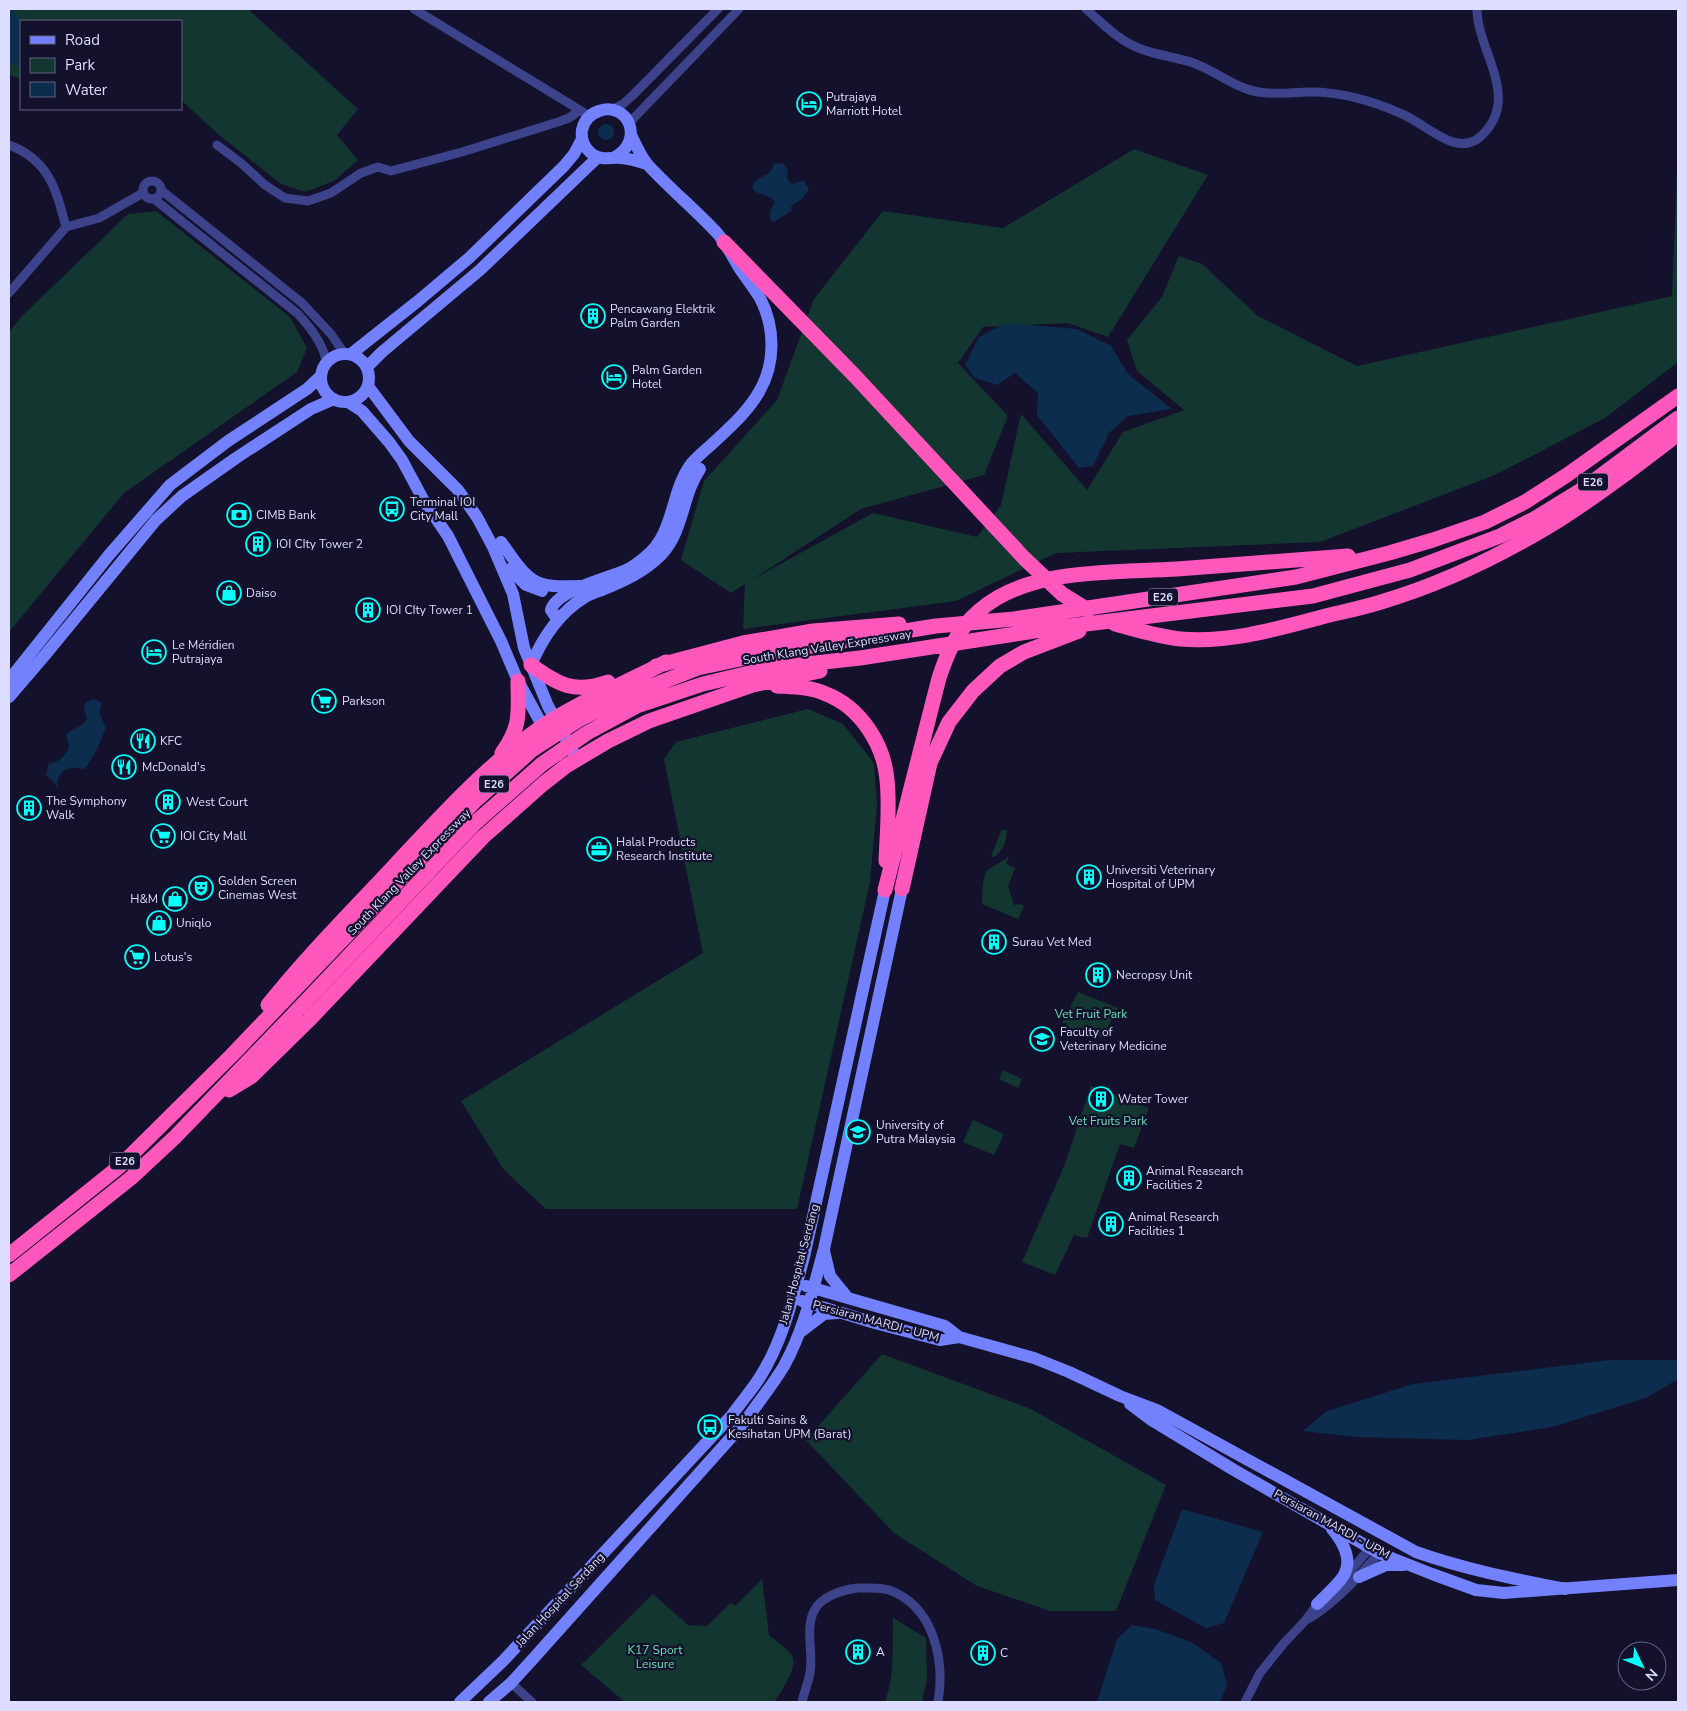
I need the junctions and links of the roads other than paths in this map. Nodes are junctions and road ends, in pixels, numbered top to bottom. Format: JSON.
{"nodes":[{"id":1,"x":718,"y":9,"type":"edge"},
{"id":2,"x":739,"y":9,"type":"edge"},
{"id":3,"x":1086,"y":9,"type":"edge"},
{"id":4,"x":1477,"y":9,"type":"edge"},
{"id":5,"x":420,"y":10,"type":"edge"},
{"id":6,"x":611,"y":110,"type":"junction"},
{"id":7,"x":585,"y":113,"type":"junction"},
{"id":8,"x":630,"y":129,"type":"junction"},
{"id":9,"x":582,"y":139,"type":"junction"},
{"id":10,"x":9,"y":144,"type":"edge"},
{"id":11,"x":217,"y":145,"type":"dead end"},
{"id":12,"x":598,"y":157,"type":"junction"},
{"id":13,"x":614,"y":157,"type":"junction"},
{"id":14,"x":647,"y":164,"type":"junction"},
{"id":15,"x":162,"y":190,"type":"junction"},
{"id":16,"x":143,"y":193,"type":"junction"},
{"id":17,"x":154,"y":199,"type":"junction"},
{"id":18,"x":66,"y":227,"type":"junction"},
{"id":19,"x":724,"y":242,"type":"junction"},
{"id":20,"x":9,"y":293,"type":"edge"},
{"id":21,"x":348,"y":354,"type":"junction"},
{"id":22,"x":326,"y":362,"type":"junction"},
{"id":23,"x":367,"y":367,"type":"junction"},
{"id":24,"x":320,"y":376,"type":"junction"},
{"id":25,"x":368,"y":386,"type":"junction"},
{"id":26,"x":1678,"y":396,"type":"edge"},
{"id":27,"x":334,"y":399,"type":"junction"},
{"id":28,"x":348,"y":402,"type":"junction"},
{"id":29,"x":1678,"y":418,"type":"edge"},
{"id":30,"x":1678,"y":434,"type":"edge"},
{"id":31,"x":497,"y":544,"type":"junction"},
{"id":32,"x":1389,"y":553,"type":"junction"},
{"id":33,"x":630,"y":573,"type":"junction"},
{"id":34,"x":585,"y":586,"type":"junction"},
{"id":35,"x":571,"y":592,"type":"junction"},
{"id":36,"x":564,"y":614,"type":"junction"},
{"id":37,"x":1097,"y":623,"type":"junction"},
{"id":38,"x":936,"y":626,"type":"junction"},
{"id":39,"x":860,"y":658,"type":"junction"},
{"id":40,"x":769,"y":661,"type":"junction"},
{"id":41,"x":666,"y":662,"type":"junction"},
{"id":42,"x":531,"y":666,"type":"junction"},
{"id":43,"x":9,"y":680,"type":"edge"},
{"id":44,"x":518,"y":681,"type":"junction"},
{"id":45,"x":753,"y":686,"type":"junction"},
{"id":46,"x":9,"y":696,"type":"edge"},
{"id":47,"x":549,"y":723,"type":"junction"},
{"id":48,"x":572,"y":763,"type":"junction"},
{"id":49,"x":493,"y":767,"type":"junction"},
{"id":50,"x":902,"y":889,"type":"joint"},
{"id":51,"x":885,"y":890,"type":"junction"},
{"id":52,"x":232,"y":1055,"type":"junction"},
{"id":53,"x":210,"y":1101,"type":"junction"},
{"id":54,"x":824,"y":1249,"type":"junction"},
{"id":55,"x":9,"y":1255,"type":"edge"},
{"id":56,"x":9,"y":1275,"type":"edge"},
{"id":57,"x":797,"y":1284,"type":"junction"},
{"id":58,"x":813,"y":1288,"type":"junction"},
{"id":59,"x":847,"y":1298,"type":"junction"},
{"id":60,"x":792,"y":1299,"type":"junction"},
{"id":61,"x":809,"y":1303,"type":"junction"},
{"id":62,"x":842,"y":1312,"type":"junction"},
{"id":63,"x":798,"y":1333,"type":"junction"},
{"id":64,"x":959,"y":1337,"type":"junction"},
{"id":65,"x":1120,"y":1396,"type":"junction"},
{"id":66,"x":1327,"y":1523,"type":"junction"},
{"id":67,"x":1369,"y":1528,"type":"junction"},
{"id":68,"x":1400,"y":1544,"type":"junction"},
{"id":69,"x":1376,"y":1549,"type":"junction"},
{"id":70,"x":1409,"y":1565,"type":"junction"},
{"id":71,"x":1359,"y":1577,"type":"junction"},
{"id":72,"x":1678,"y":1580,"type":"edge"},
{"id":73,"x":1564,"y":1589,"type":"junction"},
{"id":74,"x":1317,"y":1604,"type":"junction"},
{"id":75,"x":1305,"y":1621,"type":"junction"},
{"id":76,"x":511,"y":1683,"type":"junction"},
{"id":77,"x":460,"y":1702,"type":"edge"},
{"id":78,"x":489,"y":1702,"type":"edge"},
{"id":79,"x":532,"y":1702,"type":"edge"},
{"id":80,"x":802,"y":1702,"type":"edge"},
{"id":81,"x":938,"y":1702,"type":"edge"},
{"id":82,"x":1245,"y":1702,"type":"edge"}],
"edges":[{"from":1,"to":6,"type":"street"},
{"from":2,"to":8,"type":"street"},
{"from":3,"to":4,"type":"street"},
{"from":5,"to":7,"type":"street"},
{"from":6,"to":7,"type":"street"},
{"from":6,"to":8,"type":"street"},
{"from":7,"to":9,"type":"street"},
{"from":7,"to":11,"type":"street"},
{"from":8,"to":13,"type":"street"},
{"from":8,"to":14,"type":"street"},
{"from":9,"to":12,"type":"street"},
{"from":9,"to":21,"type":"street"},
{"from":10,"to":18,"type":"street"},
{"from":12,"to":13,"type":"street"},
{"from":12,"to":23,"type":"street"},
{"from":13,"to":14,"type":"street"},
{"from":14,"to":19,"type":"street"},
{"from":15,"to":16,"type":"street"},
{"from":15,"to":17,"type":"street"},
{"from":15,"to":21,"type":"street"},
{"from":16,"to":17,"type":"street"},
{"from":16,"to":18,"type":"street"},
{"from":17,"to":22,"type":"street"},
{"from":18,"to":20,"type":"street"},
{"from":19,"to":30,"type":"highway"},
{"from":19,"to":33,"type":"street"},
{"from":21,"to":22,"type":"street"},
{"from":21,"to":23,"type":"street"},
{"from":22,"to":24,"type":"street"},
{"from":23,"to":25,"type":"street"},
{"from":24,"to":27,"type":"street"},
{"from":24,"to":43,"type":"street"},
{"from":25,"to":28,"type":"street"},
{"from":25,"to":31,"type":"street"},
{"from":26,"to":32,"type":"highway","name":"South Klang Valley Expressway","number":"E26"},
{"from":27,"to":28,"type":"street"},
{"from":27,"to":46,"type":"street"},
{"from":28,"to":44,"type":"street"},
{"from":29,"to":37,"type":"highway","name":"South Klang Valley Expressway","number":"E26"},
{"from":31,"to":34,"type":"street"},
{"from":31,"to":35,"type":"street"},
{"from":31,"to":42,"type":"street"},
{"from":32,"to":38,"type":"highway","name":"South Klang Valley Expressway","number":"E26"},
{"from":32,"to":51,"type":"highway"},
{"from":33,"to":34,"type":"street"},
{"from":33,"to":36,"type":"street"},
{"from":34,"to":35,"type":"street"},
{"from":35,"to":36,"type":"street"},
{"from":36,"to":42,"type":"street"},
{"from":37,"to":39,"type":"highway","name":"South Klang Valley Expressway","number":"E26"},
{"from":37,"to":50,"type":"highway"},
{"from":38,"to":40,"type":"highway","name":"South Klang Valley Expressway","number":"E26"},
{"from":38,"to":41,"type":"highway"},
{"from":39,"to":40,"type":"highway","name":"South Klang Valley Expressway","number":"E26"},
{"from":39,"to":45,"type":"highway"},
{"from":40,"to":52,"type":"highway","name":"South Klang Valley Expressway","number":"E26"},
{"from":40,"to":53,"type":"highway","name":"South Klang Valley Expressway","number":"E26"},
{"from":41,"to":42,"type":"highway"},
{"from":41,"to":47,"type":"highway"},
{"from":42,"to":47,"type":"street"},
{"from":44,"to":47,"type":"street"},
{"from":44,"to":49,"type":"highway"},
{"from":45,"to":48,"type":"highway"},
{"from":45,"to":51,"type":"highway"},
{"from":47,"to":48,"type":"street"},
{"from":47,"to":49,"type":"highway"},
{"from":48,"to":53,"type":"highway"},
{"from":49,"to":52,"type":"highway"},
{"from":50,"to":54,"type":"street","name":"Jalan Hospital Serdang"},
{"from":51,"to":57,"type":"street","name":"Jalan Hospital Serdang"},
{"from":52,"to":55,"type":"highway","name":"South Klang Valley Expressway","number":"E26"},
{"from":53,"to":56,"type":"highway","name":"South Klang Valley Expressway","number":"E26"},
{"from":54,"to":58,"type":"street","name":"Jalan Hospital Serdang"},
{"from":54,"to":59,"type":"street"},
{"from":57,"to":58,"type":"street","name":"Persiaran MARDI - UPM"},
{"from":57,"to":60,"type":"street","name":"Jalan Hospital Serdang"},
{"from":58,"to":59,"type":"street","name":"Persiaran MARDI - UPM"},
{"from":58,"to":61,"type":"street","name":"Jalan Hospital Serdang"},
{"from":59,"to":64,"type":"street","name":"Persiaran MARDI - UPM"},
{"from":60,"to":61,"type":"street","name":"Persiaran MARDI - UPM"},
{"from":60,"to":77,"type":"street","name":"Jalan Hospital Serdang"},
{"from":61,"to":62,"type":"street","name":"Persiaran MARDI - UPM"},
{"from":61,"to":63,"type":"street","name":"Jalan Hospital Serdang"},
{"from":62,"to":63,"type":"street"},
{"from":62,"to":64,"type":"street","name":"Persiaran MARDI - UPM"},
{"from":63,"to":76,"type":"street","name":"Jalan Hospital Serdang"},
{"from":64,"to":65,"type":"street","name":"Persiaran MARDI - UPM"},
{"from":65,"to":66,"type":"street","name":"Persiaran MARDI - UPM"},
{"from":65,"to":67,"type":"street","name":"Persiaran MARDI - UPM"},
{"from":66,"to":69,"type":"street","name":"Persiaran MARDI - UPM"},
{"from":66,"to":74,"type":"street"},
{"from":67,"to":68,"type":"street","name":"Persiaran MARDI - UPM"},
{"from":67,"to":69,"type":"street"},
{"from":68,"to":69,"type":"street"},
{"from":68,"to":73,"type":"street","name":"Persiaran MARDI - UPM"},
{"from":69,"to":70,"type":"street","name":"Persiaran MARDI - UPM"},
{"from":69,"to":71,"type":"street"},
{"from":69,"to":74,"type":"street"},
{"from":70,"to":71,"type":"street"},
{"from":70,"to":73,"type":"street","name":"Persiaran MARDI - UPM"},
{"from":71,"to":75,"type":"street"},
{"from":72,"to":73,"type":"street","name":"Persiaran MARDI - UPM"},
{"from":74,"to":75,"type":"street"},
{"from":75,"to":82,"type":"street"},
{"from":76,"to":78,"type":"street","name":"Jalan Hospital Serdang"},
{"from":76,"to":79,"type":"street"},
{"from":80,"to":81,"type":"street"}]}
